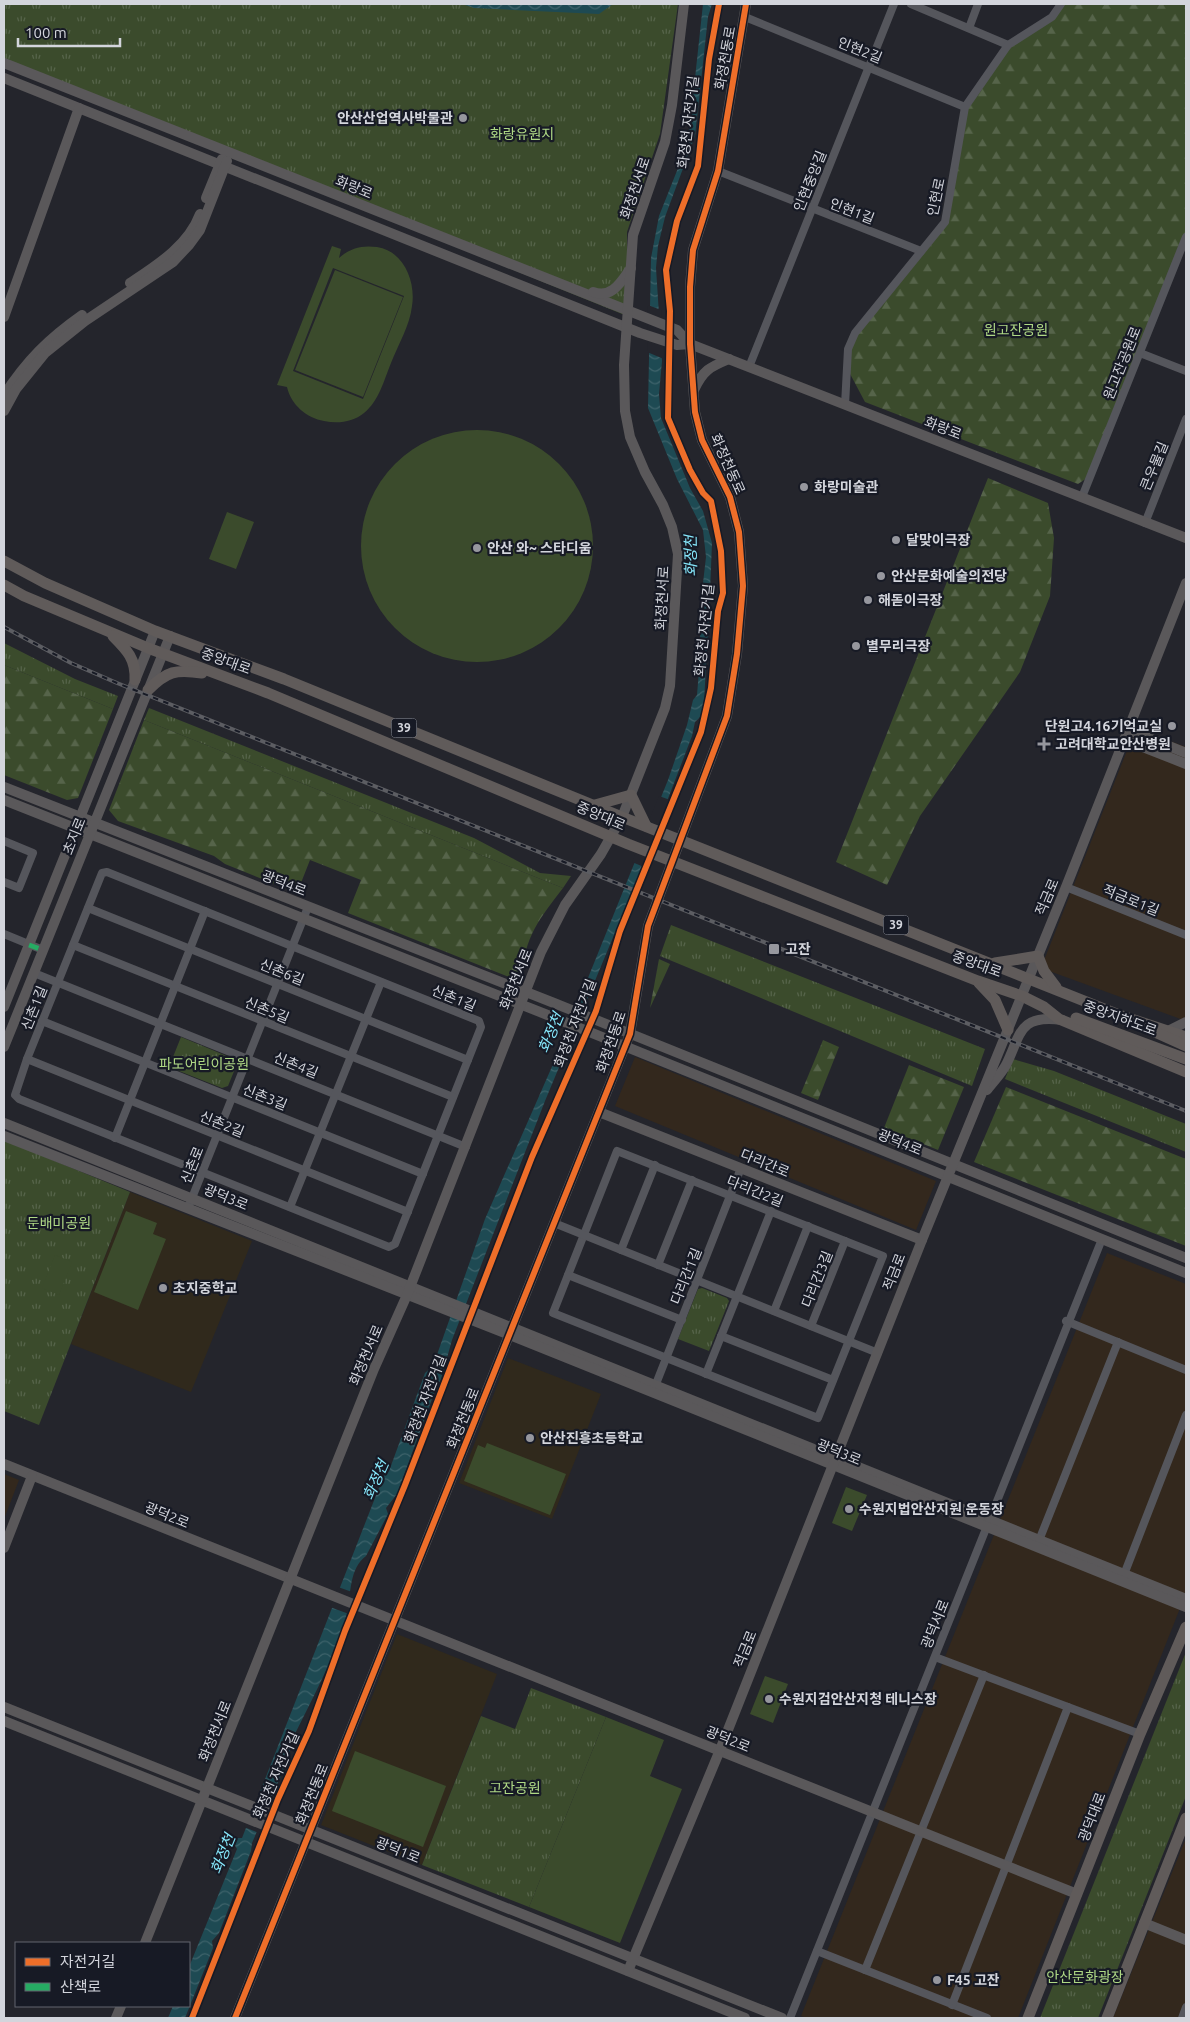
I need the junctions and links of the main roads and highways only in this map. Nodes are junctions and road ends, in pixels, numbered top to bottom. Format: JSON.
{"nodes":[{"id":1,"x":4,"y":555,"type":"edge"},
{"id":2,"x":4,"y":561,"type":"edge"},
{"id":3,"x":27,"y":574,"type":"junction"},
{"id":4,"x":4,"y":585,"type":"edge"},
{"id":5,"x":108,"y":631,"type":"junction"},
{"id":6,"x":225,"y":676,"type":"junction"},
{"id":7,"x":136,"y":680,"type":"road end"},
{"id":8,"x":148,"y":690,"type":"road end"},
{"id":9,"x":595,"y":806,"type":"junction"},
{"id":10,"x":641,"y":821,"type":"junction"},
{"id":11,"x":995,"y":964,"type":"junction"},
{"id":12,"x":978,"y":982,"type":"junction"},
{"id":13,"x":1058,"y":989,"type":"junction"},
{"id":14,"x":1044,"y":1007,"type":"junction"},
{"id":15,"x":1122,"y":1016,"type":"junction"},
{"id":16,"x":1008,"y":1030,"type":"road end"},
{"id":17,"x":1186,"y":1037,"type":"edge"},
{"id":18,"x":1186,"y":1046,"type":"edge"},
{"id":19,"x":1186,"y":1059,"type":"edge"},
{"id":20,"x":1186,"y":1072,"type":"edge"},
{"id":21,"x":1186,"y":1627,"type":"edge"},
{"id":22,"x":1182,"y":1642,"type":"edge"},
{"id":23,"x":1186,"y":1818,"type":"edge"},
{"id":24,"x":1028,"y":2018,"type":"edge"},
{"id":25,"x":1107,"y":2018,"type":"edge"}],
"edges":[{"from":1,"to":3,"type":"main road"},
{"from":2,"to":3,"type":"main road","name":"중앙대로","number":"39"},
{"from":3,"to":9,"type":"main road","name":"중앙대로","number":"39"},
{"from":4,"to":5,"type":"main road","name":"중앙대로","number":"39"},
{"from":5,"to":6,"type":"main road","name":"중앙대로","number":"39"},
{"from":5,"to":7,"type":"main road"},
{"from":6,"to":8,"type":"main road"},
{"from":6,"to":12,"type":"main road","name":"중앙대로","number":"39"},
{"from":9,"to":10,"type":"main road","name":"중앙대로","number":"39"},
{"from":9,"to":10,"type":"main road"},
{"from":10,"to":11,"type":"main road","name":"중앙대로","number":"39"},
{"from":11,"to":13,"type":"main road","name":"중앙대로","number":"39"},
{"from":11,"to":13,"type":"main road"},
{"from":12,"to":14,"type":"main road","name":"중앙대로","number":"39"},
{"from":12,"to":16,"type":"main road"},
{"from":13,"to":15,"type":"main road","name":"중앙대로","number":"39"},
{"from":14,"to":19,"type":"main road","name":"중앙지하도로","number":"39"},
{"from":14,"to":20,"type":"main road","name":"중앙대로"},
{"from":15,"to":17,"type":"main road","name":"중앙대로"},
{"from":15,"to":18,"type":"main road","name":"중앙지하도로","number":"39"},
{"from":21,"to":22,"type":"main road","name":"광덕대로"},
{"from":22,"to":24,"type":"main road","name":"광덕대로"},
{"from":23,"to":25,"type":"main road"}]}
